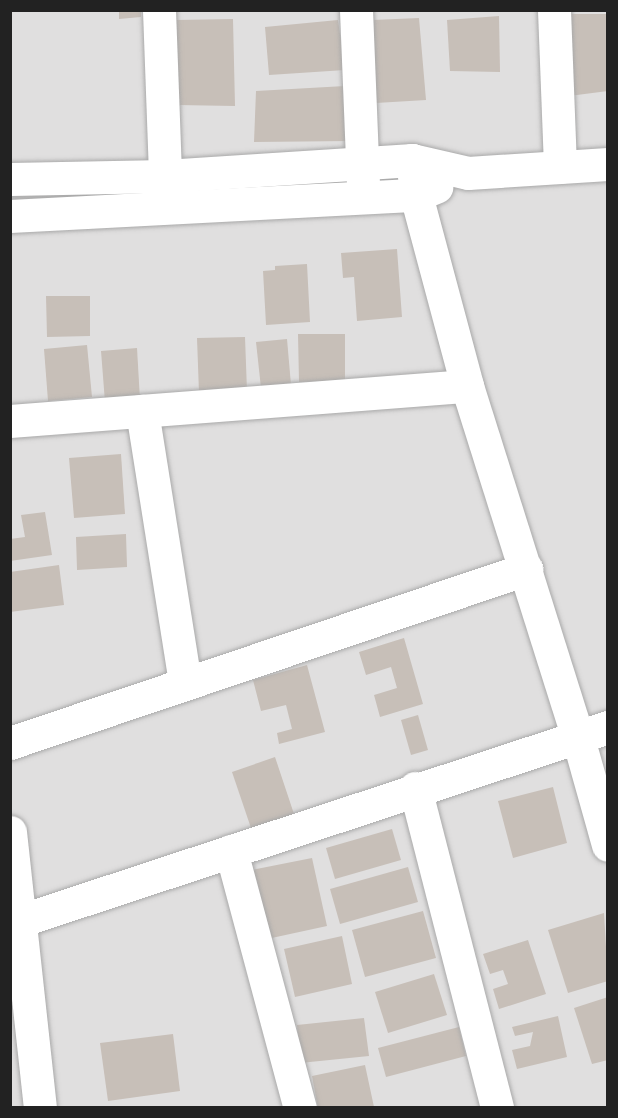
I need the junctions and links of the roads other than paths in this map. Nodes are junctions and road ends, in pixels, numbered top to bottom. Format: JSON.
{"nodes":[{"id":1,"x":159,"y":10,"type":"edge"},
{"id":2,"x":356,"y":10,"type":"edge"},
{"id":3,"x":554,"y":10,"type":"edge"},
{"id":4,"x":412,"y":160,"type":"junction"},
{"id":5,"x":362,"y":162,"type":"junction"},
{"id":6,"x":607,"y":165,"type":"edge"},
{"id":7,"x":560,"y":166,"type":"junction"},
{"id":8,"x":468,"y":172,"type":"junction"},
{"id":9,"x":165,"y":176,"type":"junction"},
{"id":10,"x":10,"y":179,"type":"edge"},
{"id":11,"x":416,"y":195,"type":"junction"},
{"id":12,"x":364,"y":198,"type":"junction"},
{"id":13,"x":10,"y":216,"type":"edge"},
{"id":14,"x":467,"y":386,"type":"junction"},
{"id":15,"x":142,"y":411,"type":"junction"},
{"id":16,"x":10,"y":421,"type":"edge"},
{"id":17,"x":526,"y":569,"type":"junction"},
{"id":18,"x":185,"y":684,"type":"junction"},
{"id":19,"x":593,"y":732,"type":"edge"},
{"id":20,"x":10,"y":743,"type":"edge"},
{"id":21,"x":415,"y":788,"type":"junction"},
{"id":22,"x":10,"y":832,"type":"edge"},
{"id":23,"x":608,"y":845,"type":"edge"},
{"id":24,"x":231,"y":851,"type":"junction"},
{"id":25,"x":15,"y":923,"type":"edge"},
{"id":26,"x":40,"y":1107,"type":"edge"},
{"id":27,"x":300,"y":1107,"type":"edge"},
{"id":28,"x":497,"y":1107,"type":"edge"}],
"edges":[{"from":1,"to":9,"type":"street"},
{"from":2,"to":5,"type":"street"},
{"from":3,"to":7,"type":"street"},
{"from":4,"to":5,"type":"street"},
{"from":4,"to":8,"type":"street"},
{"from":4,"to":11,"type":"street"},
{"from":5,"to":9,"type":"street"},
{"from":5,"to":12,"type":"street"},
{"from":6,"to":7,"type":"street"},
{"from":7,"to":8,"type":"street"},
{"from":8,"to":11,"type":"street"},
{"from":9,"to":10,"type":"street"},
{"from":11,"to":12,"type":"street"},
{"from":11,"to":14,"type":"street"},
{"from":12,"to":13,"type":"street"},
{"from":14,"to":15,"type":"street"},
{"from":14,"to":17,"type":"street"},
{"from":15,"to":16,"type":"street"},
{"from":15,"to":18,"type":"street"},
{"from":17,"to":18,"type":"street"},
{"from":17,"to":19,"type":"street"},
{"from":18,"to":20,"type":"street"},
{"from":19,"to":21,"type":"street"},
{"from":19,"to":23,"type":"street"},
{"from":21,"to":24,"type":"street"},
{"from":21,"to":28,"type":"street"},
{"from":22,"to":25,"type":"street"},
{"from":24,"to":25,"type":"street"},
{"from":24,"to":27,"type":"street"},
{"from":25,"to":26,"type":"street"}]}
